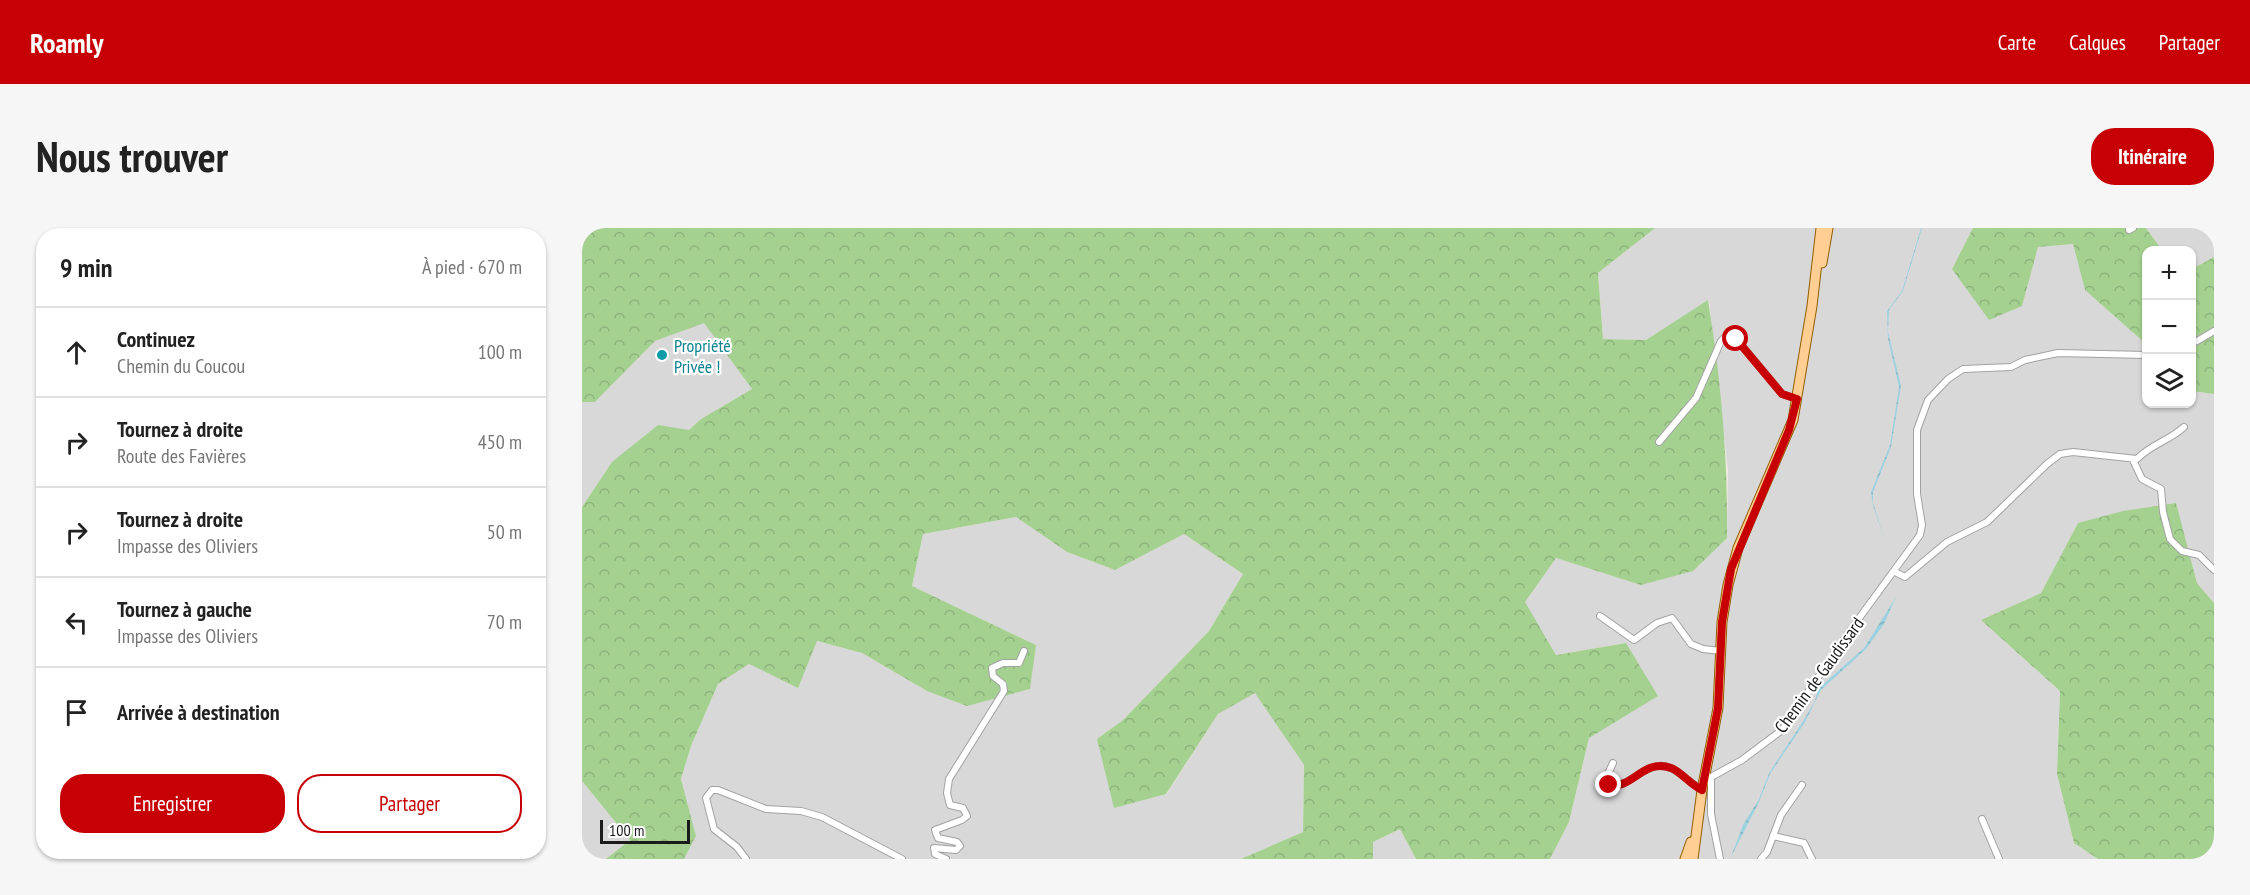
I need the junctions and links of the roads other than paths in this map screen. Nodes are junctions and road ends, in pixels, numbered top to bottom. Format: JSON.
{"nodes":[{"id":1,"x":1821,"y":228,"type":"edge"},
{"id":2,"x":1828,"y":228,"type":"edge"},
{"id":3,"x":1812,"y":306,"type":"junction"},
{"id":4,"x":2214,"y":331,"type":"edge"},
{"id":5,"x":2196,"y":342,"type":"edge"},
{"id":6,"x":2142,"y":355,"type":"edge"},
{"id":7,"x":1797,"y":399,"type":"junction"},
{"id":8,"x":2184,"y":427,"type":"dead end"},
{"id":9,"x":1659,"y":442,"type":"dead end"},
{"id":10,"x":2133,"y":460,"type":"junction"},
{"id":11,"x":2214,"y":570,"type":"edge"},
{"id":12,"x":1895,"y":572,"type":"junction"},
{"id":13,"x":1600,"y":616,"type":"dead end"},
{"id":14,"x":1024,"y":651,"type":"dead end"},
{"id":15,"x":1721,"y":651,"type":"junction"},
{"id":16,"x":1613,"y":763,"type":"dead end"},
{"id":17,"x":1802,"y":785,"type":"dead end"},
{"id":18,"x":1702,"y":790,"type":"junction"},
{"id":19,"x":1982,"y":819,"type":"dead end"},
{"id":20,"x":1696,"y":826,"type":"junction"},
{"id":21,"x":1773,"y":836,"type":"junction"},
{"id":22,"x":746,"y":859,"type":"edge"},
{"id":23,"x":902,"y":859,"type":"edge"},
{"id":24,"x":946,"y":859,"type":"edge"},
{"id":25,"x":1685,"y":859,"type":"edge"},
{"id":26,"x":1693,"y":859,"type":"edge"},
{"id":27,"x":1720,"y":859,"type":"edge"},
{"id":28,"x":1761,"y":859,"type":"edge"},
{"id":29,"x":1812,"y":859,"type":"edge"},
{"id":30,"x":1999,"y":859,"type":"edge"}],
"edges":[{"from":1,"to":3,"type":"main road"},
{"from":2,"to":3,"type":"main road"},
{"from":3,"to":7,"type":"main road"},
{"from":4,"to":5,"type":"street"},
{"from":6,"to":12,"type":"street"},
{"from":7,"to":9,"type":"street"},
{"from":7,"to":15,"type":"main road"},
{"from":8,"to":10,"type":"street"},
{"from":10,"to":11,"type":"street"},
{"from":10,"to":12,"type":"street"},
{"from":12,"to":27,"type":"street","name":"Chemin de Gaudissard"},
{"from":13,"to":15,"type":"street"},
{"from":14,"to":24,"type":"street"},
{"from":15,"to":18,"type":"main road"},
{"from":16,"to":18,"type":"street"},
{"from":17,"to":21,"type":"street"},
{"from":18,"to":20,"type":"main road"},
{"from":19,"to":30,"type":"street"},
{"from":20,"to":25,"type":"main road"},
{"from":20,"to":26,"type":"main road"},
{"from":21,"to":28,"type":"street"},
{"from":21,"to":29,"type":"street"},
{"from":22,"to":23,"type":"street"}]}
